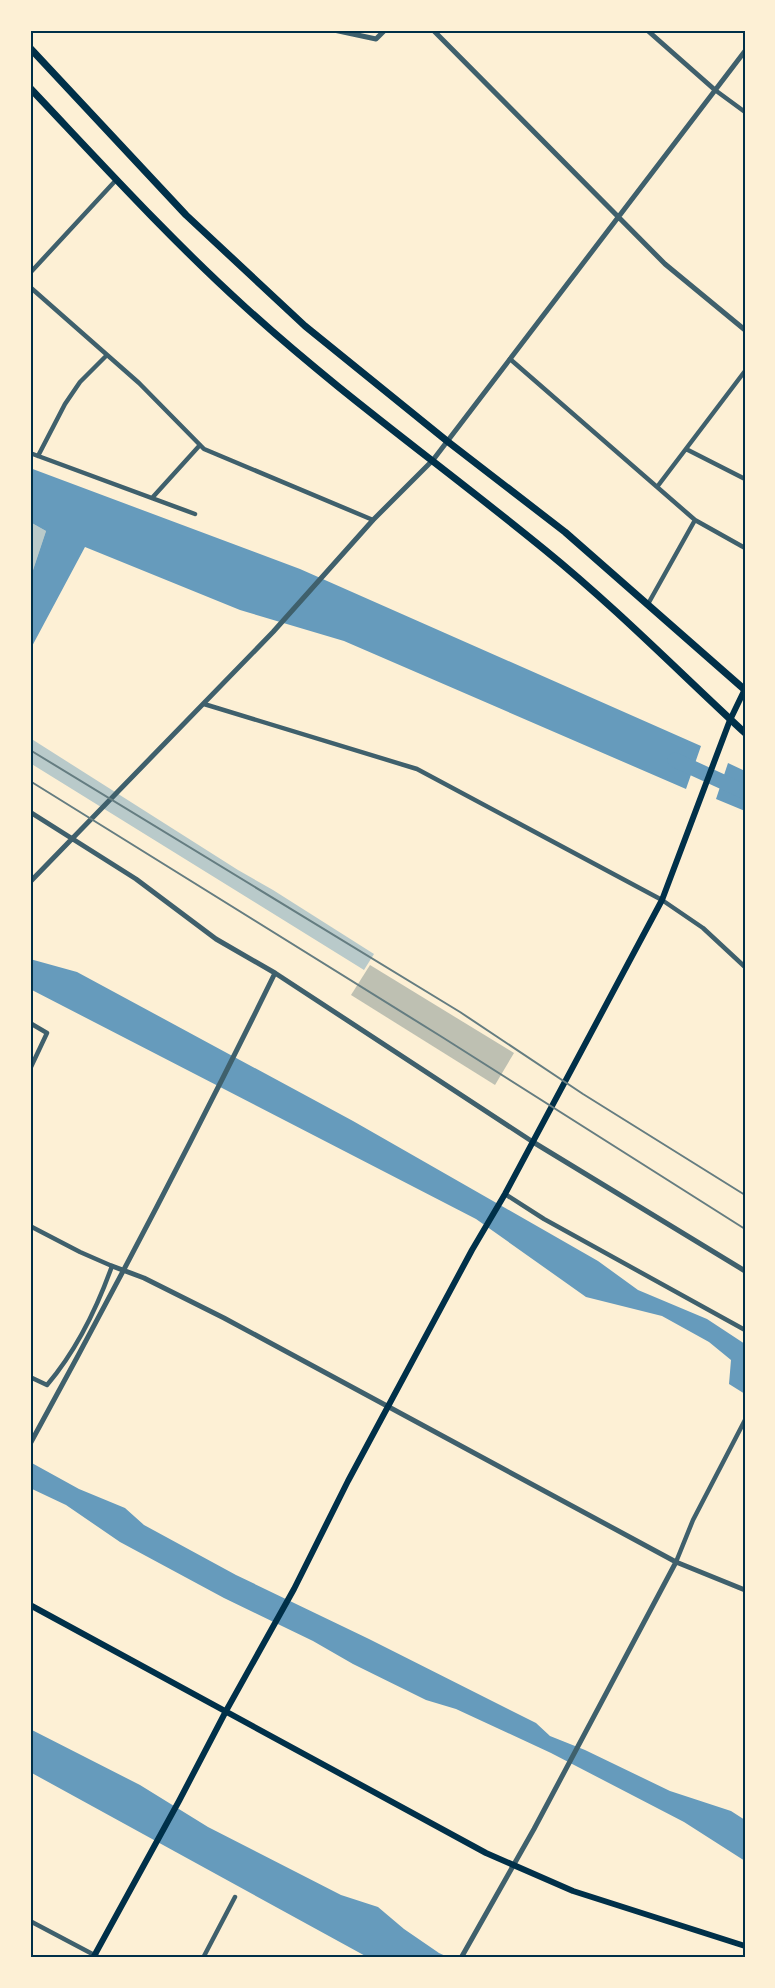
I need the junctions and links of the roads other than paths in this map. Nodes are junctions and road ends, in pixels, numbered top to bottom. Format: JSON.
{"nodes":[{"id":1,"x":334,"y":30,"type":"edge"},
{"id":2,"x":385,"y":30,"type":"edge"},
{"id":3,"x":433,"y":30,"type":"edge"},
{"id":4,"x":647,"y":30,"type":"edge"},
{"id":5,"x":30,"y":48,"type":"edge"},
{"id":6,"x":745,"y":51,"type":"edge"},
{"id":7,"x":30,"y":88,"type":"edge"},
{"id":8,"x":715,"y":90,"type":"junction"},
{"id":9,"x":745,"y":112,"type":"edge"},
{"id":10,"x":117,"y":180,"type":"junction"},
{"id":11,"x":617,"y":217,"type":"junction"},
{"id":12,"x":30,"y":273,"type":"edge"},
{"id":13,"x":30,"y":287,"type":"edge"},
{"id":14,"x":745,"y":330,"type":"edge"},
{"id":15,"x":107,"y":355,"type":"junction"},
{"id":16,"x":510,"y":359,"type":"junction"},
{"id":17,"x":745,"y":371,"type":"edge"},
{"id":18,"x":447,"y":441,"type":"junction"},
{"id":19,"x":200,"y":445,"type":"junction"},
{"id":20,"x":686,"y":449,"type":"junction"},
{"id":21,"x":30,"y":453,"type":"edge"},
{"id":22,"x":38,"y":456,"type":"junction"},
{"id":23,"x":433,"y":460,"type":"junction"},
{"id":24,"x":745,"y":479,"type":"edge"},
{"id":25,"x":657,"y":487,"type":"junction"},
{"id":26,"x":152,"y":498,"type":"junction"},
{"id":27,"x":195,"y":514,"type":"dead end"},
{"id":28,"x":373,"y":520,"type":"junction"},
{"id":29,"x":695,"y":520,"type":"junction"},
{"id":30,"x":745,"y":548,"type":"edge"},
{"id":31,"x":648,"y":604,"type":"junction"},
{"id":32,"x":745,"y":690,"type":"edge"},
{"id":33,"x":204,"y":704,"type":"junction"},
{"id":34,"x":730,"y":720,"type":"junction"},
{"id":35,"x":745,"y":733,"type":"edge"},
{"id":36,"x":30,"y":812,"type":"edge"},
{"id":37,"x":30,"y":882,"type":"edge"},
{"id":38,"x":662,"y":900,"type":"junction"},
{"id":39,"x":745,"y":967,"type":"edge"},
{"id":40,"x":275,"y":973,"type":"junction"},
{"id":41,"x":30,"y":1023,"type":"edge"},
{"id":42,"x":30,"y":1069,"type":"edge"},
{"id":43,"x":533,"y":1142,"type":"junction"},
{"id":44,"x":505,"y":1194,"type":"junction"},
{"id":45,"x":30,"y":1226,"type":"edge"},
{"id":46,"x":112,"y":1266,"type":"junction"},
{"id":47,"x":124,"y":1271,"type":"junction"},
{"id":48,"x":745,"y":1271,"type":"edge"},
{"id":49,"x":745,"y":1330,"type":"edge"},
{"id":50,"x":30,"y":1377,"type":"edge"},
{"id":51,"x":388,"y":1407,"type":"junction"},
{"id":52,"x":745,"y":1420,"type":"edge"},
{"id":53,"x":30,"y":1444,"type":"edge"},
{"id":54,"x":676,"y":1562,"type":"junction"},
{"id":55,"x":745,"y":1590,"type":"edge"},
{"id":56,"x":30,"y":1605,"type":"edge"},
{"id":57,"x":226,"y":1711,"type":"junction"},
{"id":58,"x":514,"y":1866,"type":"junction"},
{"id":59,"x":235,"y":1897,"type":"dead end"},
{"id":60,"x":30,"y":1921,"type":"edge"},
{"id":61,"x":745,"y":1946,"type":"edge"},
{"id":62,"x":96,"y":1957,"type":"edge"},
{"id":63,"x":203,"y":1958,"type":"edge"},
{"id":64,"x":461,"y":1958,"type":"edge"}],
"edges":[{"from":1,"to":2,"type":"street"},
{"from":3,"to":11,"type":"street"},
{"from":4,"to":8,"type":"street"},
{"from":5,"to":18,"type":"main road"},
{"from":6,"to":8,"type":"street"},
{"from":7,"to":10,"type":"main road"},
{"from":8,"to":9,"type":"street"},
{"from":8,"to":11,"type":"street"},
{"from":10,"to":12,"type":"street"},
{"from":10,"to":23,"type":"main road"},
{"from":11,"to":14,"type":"street"},
{"from":11,"to":16,"type":"street"},
{"from":13,"to":15,"type":"street"},
{"from":15,"to":19,"type":"street"},
{"from":15,"to":22,"type":"street"},
{"from":16,"to":18,"type":"street"},
{"from":16,"to":25,"type":"street"},
{"from":17,"to":20,"type":"street"},
{"from":18,"to":23,"type":"street"},
{"from":18,"to":31,"type":"main road"},
{"from":19,"to":26,"type":"street"},
{"from":19,"to":28,"type":"street"},
{"from":20,"to":24,"type":"street"},
{"from":20,"to":25,"type":"street"},
{"from":21,"to":22,"type":"street"},
{"from":22,"to":26,"type":"street"},
{"from":23,"to":28,"type":"street"},
{"from":23,"to":34,"type":"main road"},
{"from":25,"to":29,"type":"street"},
{"from":26,"to":27,"type":"street"},
{"from":28,"to":33,"type":"street"},
{"from":29,"to":30,"type":"street"},
{"from":29,"to":31,"type":"street"},
{"from":31,"to":32,"type":"main road"},
{"from":32,"to":34,"type":"main road"},
{"from":33,"to":37,"type":"street"},
{"from":33,"to":38,"type":"street"},
{"from":34,"to":35,"type":"main road"},
{"from":34,"to":38,"type":"main road"},
{"from":36,"to":40,"type":"street"},
{"from":38,"to":39,"type":"street"},
{"from":38,"to":43,"type":"main road"},
{"from":40,"to":43,"type":"street"},
{"from":40,"to":47,"type":"street"},
{"from":41,"to":42,"type":"street"},
{"from":43,"to":44,"type":"main road"},
{"from":43,"to":48,"type":"street"},
{"from":44,"to":49,"type":"street"},
{"from":44,"to":51,"type":"main road"},
{"from":45,"to":46,"type":"street"},
{"from":46,"to":47,"type":"street"},
{"from":46,"to":50,"type":"street"},
{"from":47,"to":51,"type":"street"},
{"from":47,"to":53,"type":"street"},
{"from":51,"to":54,"type":"street"},
{"from":51,"to":57,"type":"main road"},
{"from":52,"to":54,"type":"street"},
{"from":54,"to":55,"type":"street"},
{"from":54,"to":58,"type":"street"},
{"from":56,"to":57,"type":"main road"},
{"from":57,"to":58,"type":"main road"},
{"from":57,"to":62,"type":"main road"},
{"from":58,"to":61,"type":"main road"},
{"from":58,"to":64,"type":"street"},
{"from":59,"to":63,"type":"street"},
{"from":60,"to":62,"type":"street"}]}
